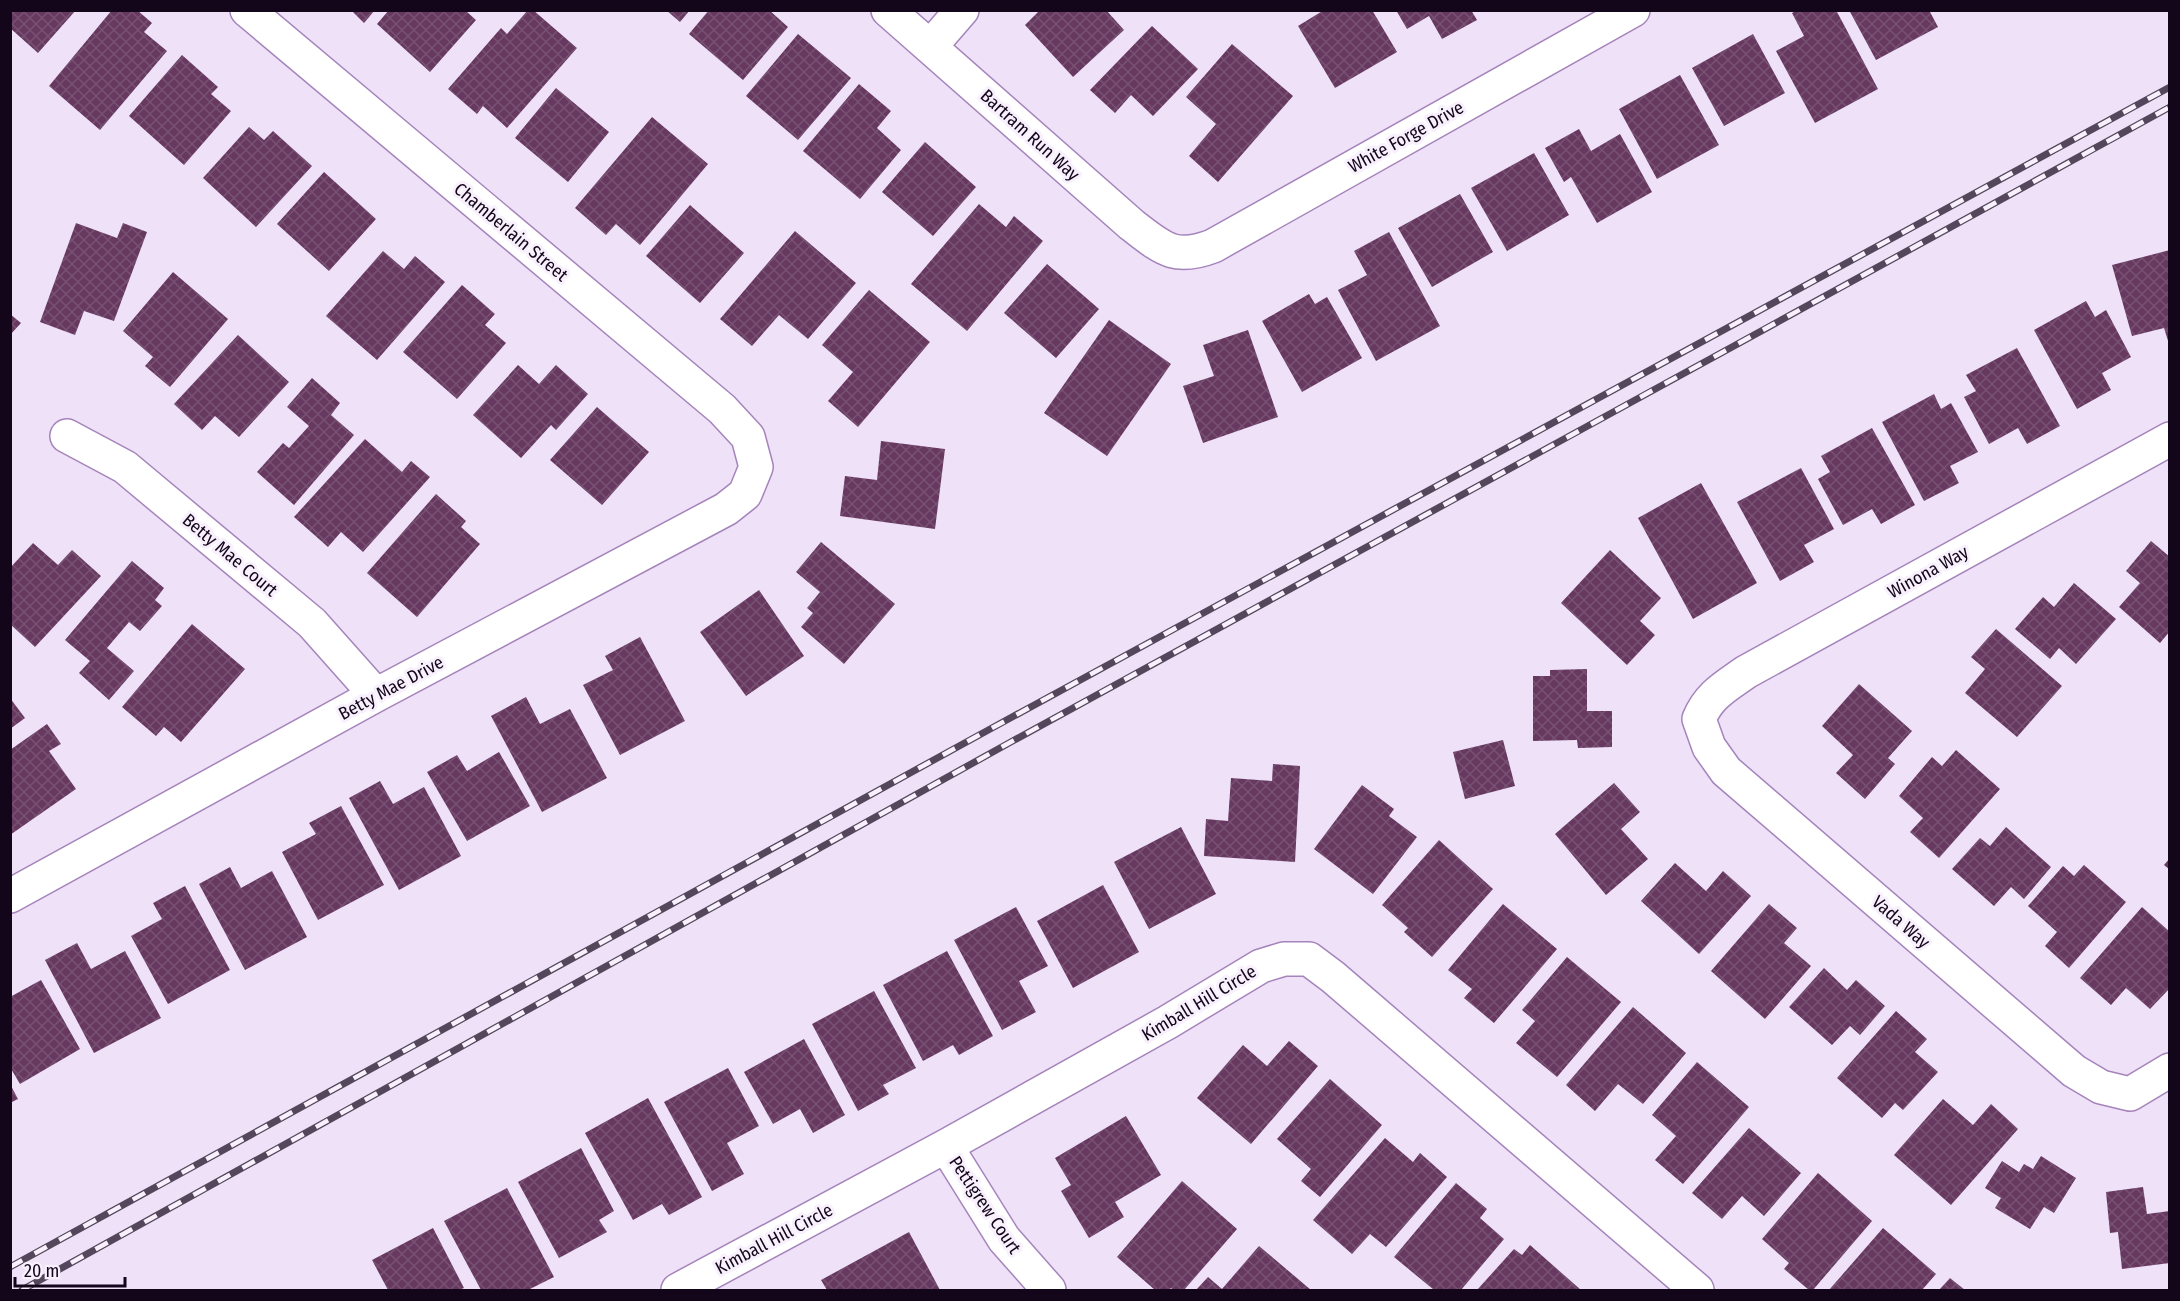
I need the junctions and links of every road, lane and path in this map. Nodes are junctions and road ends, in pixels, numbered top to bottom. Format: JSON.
{"nodes":[{"id":1,"x":247,"y":10,"type":"edge"},
{"id":2,"x":888,"y":10,"type":"edge"},
{"id":3,"x":962,"y":10,"type":"edge"},
{"id":4,"x":1633,"y":10,"type":"edge"},
{"id":5,"x":930,"y":47,"type":"junction"},
{"id":6,"x":1177,"y":254,"type":"joint"},
{"id":7,"x":67,"y":436,"type":"dead end"},
{"id":8,"x":2169,"y":439,"type":"edge"},
{"id":9,"x":756,"y":467,"type":"joint"},
{"id":10,"x":376,"y":695,"type":"junction"},
{"id":11,"x":1699,"y":719,"type":"joint"},
{"id":12,"x":10,"y":896,"type":"edge"},
{"id":13,"x":2169,"y":1070,"type":"edge"},
{"id":14,"x":946,"y":1146,"type":"junction"},
{"id":15,"x":678,"y":1290,"type":"edge"},
{"id":16,"x":1049,"y":1290,"type":"edge"},
{"id":17,"x":1697,"y":1290,"type":"edge"}],
"edges":[{"from":1,"to":9,"type":"street","name":"Chamberlain Street"},
{"from":2,"to":5,"type":"street","name":"Bartram Run Way"},
{"from":3,"to":5,"type":"street"},
{"from":4,"to":6,"type":"street","name":"White Forge Drive"},
{"from":5,"to":6,"type":"street","name":"Bartram Run Way"},
{"from":7,"to":10,"type":"street","name":"Betty Mae Court"},
{"from":8,"to":11,"type":"street","name":"Winona Way"},
{"from":9,"to":10,"type":"street","name":"Betty Mae Drive"},
{"from":10,"to":12,"type":"street","name":"Betty Mae Drive"},
{"from":11,"to":13,"type":"street","name":"Vada Way"},
{"from":14,"to":15,"type":"street","name":"Kimball Hill Circle"},
{"from":14,"to":16,"type":"street","name":"Pettigrew Court"},
{"from":14,"to":17,"type":"street","name":"Kimball Hill Circle"}]}
